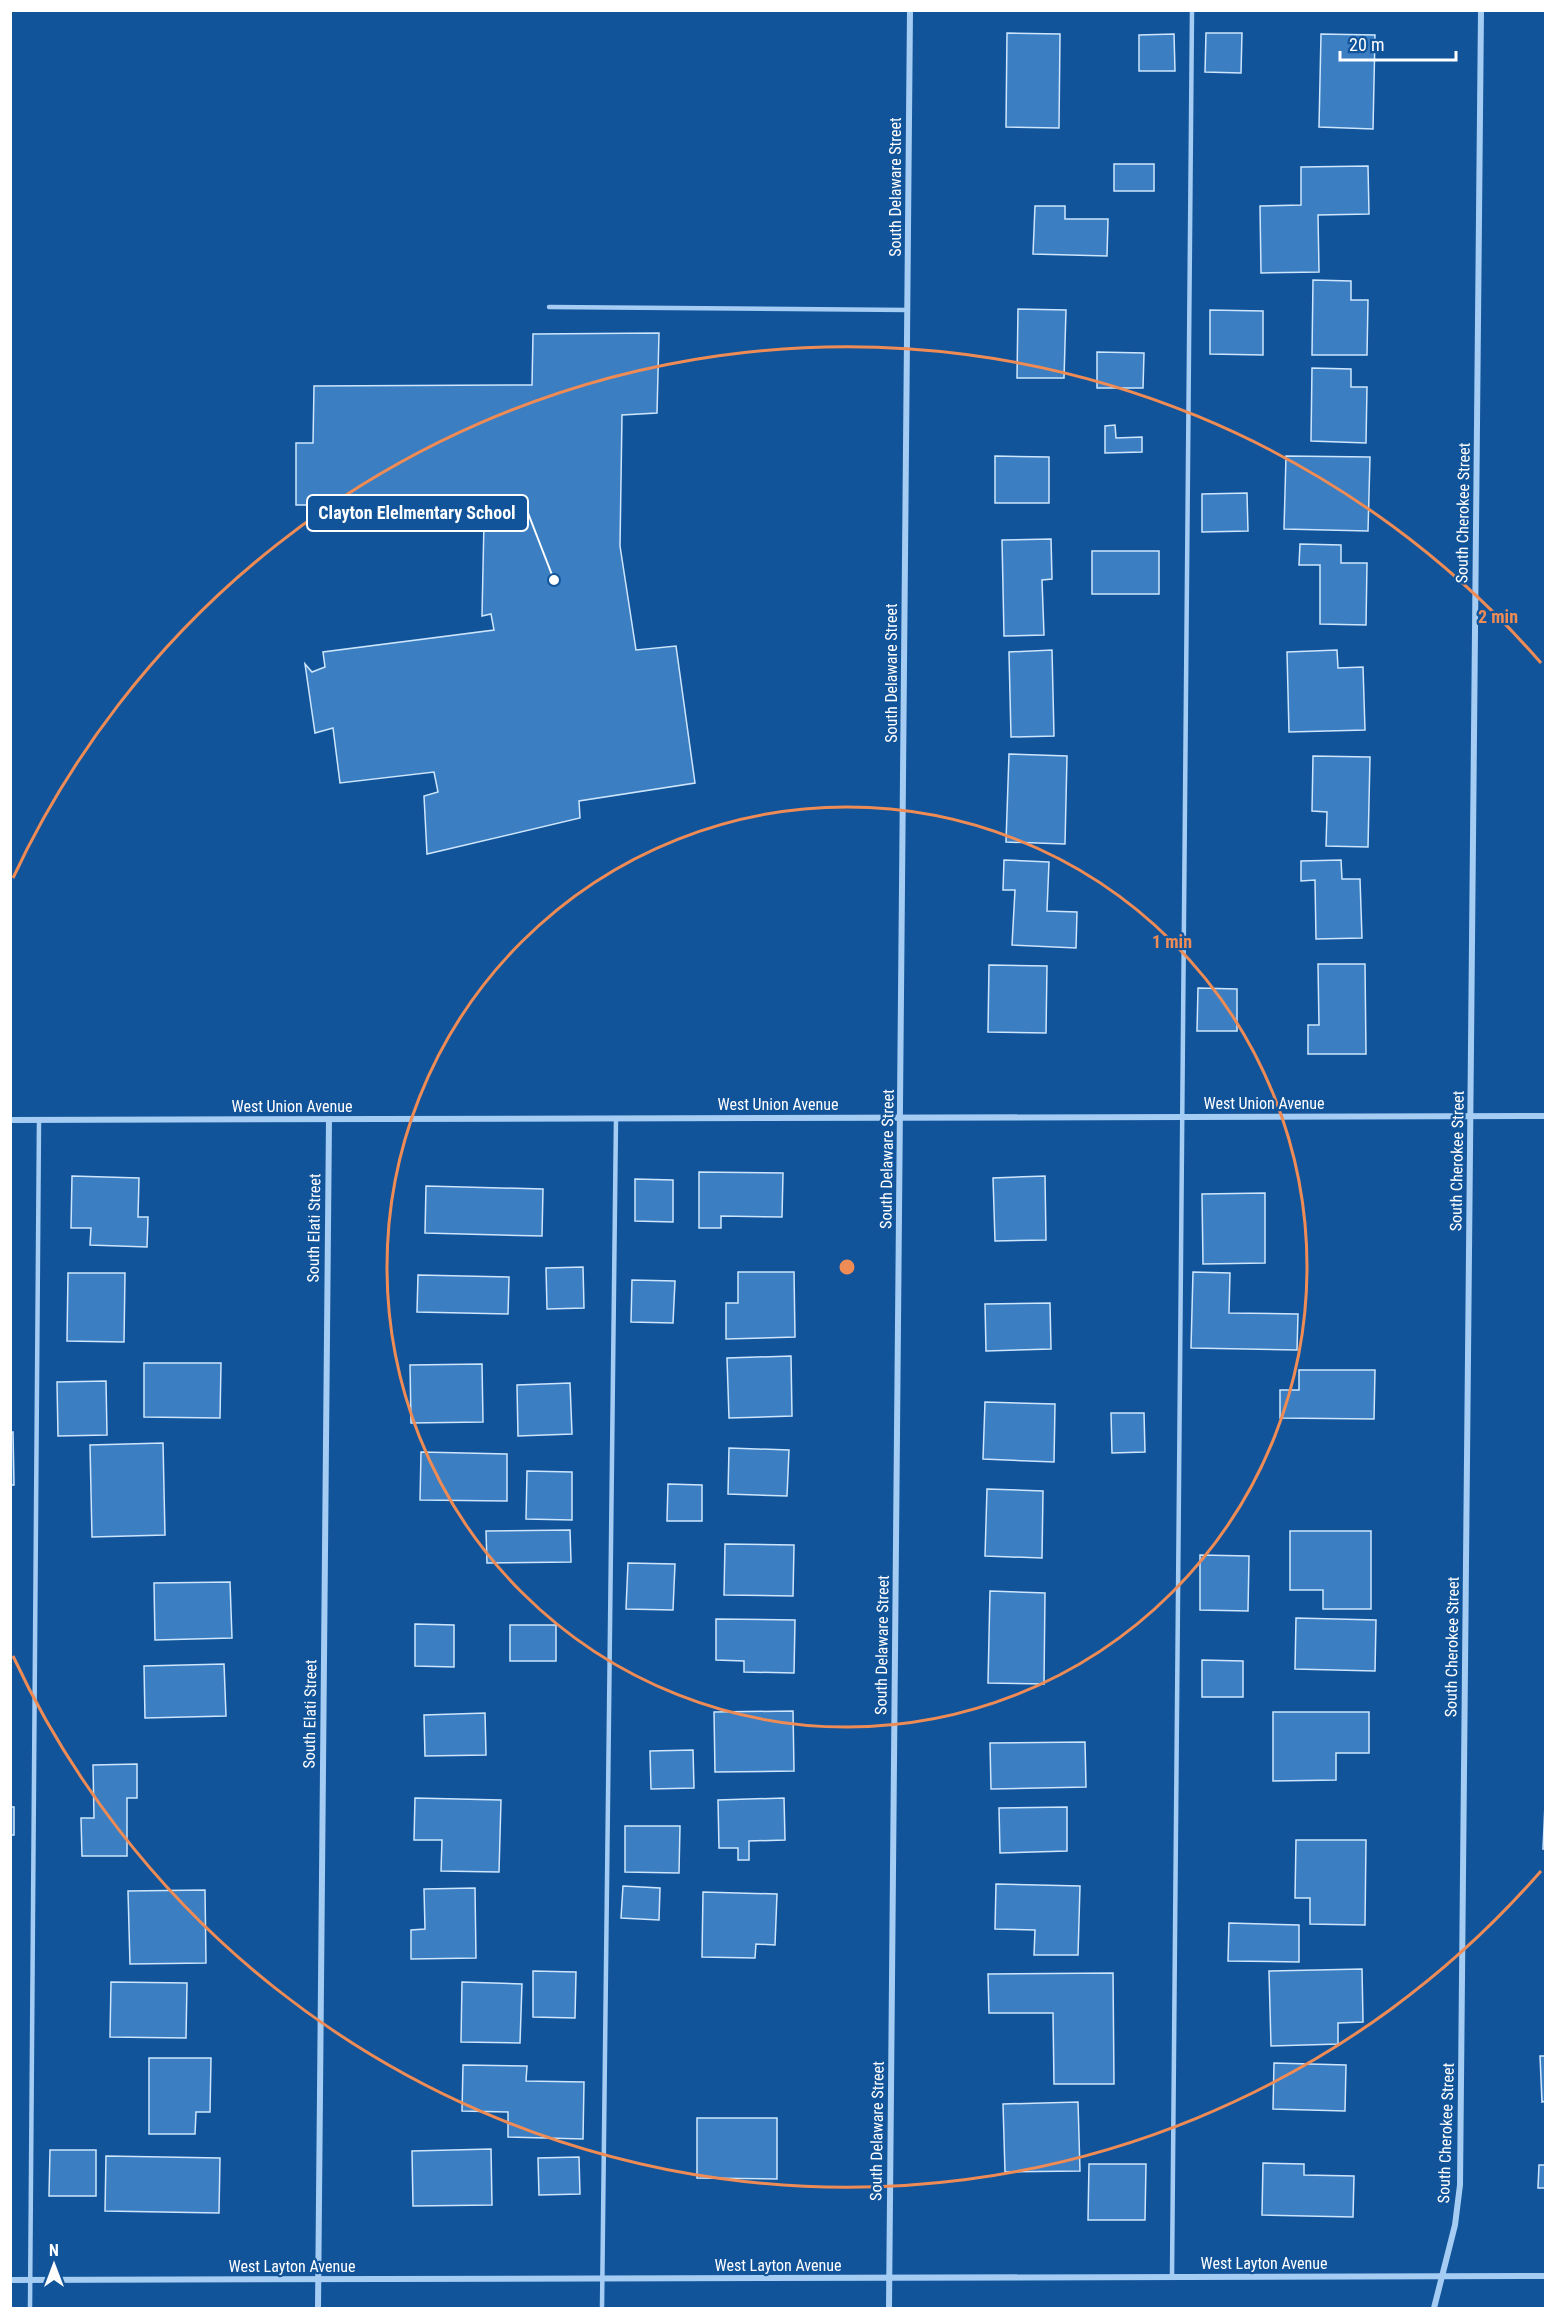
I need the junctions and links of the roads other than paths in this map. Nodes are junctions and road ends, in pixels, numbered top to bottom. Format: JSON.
{"nodes":[{"id":1,"x":910,"y":10,"type":"edge"},
{"id":2,"x":1192,"y":10,"type":"edge"},
{"id":3,"x":1480,"y":10,"type":"edge"},
{"id":4,"x":549,"y":307,"type":"dead end"},
{"id":5,"x":908,"y":310,"type":"junction"},
{"id":6,"x":1183,"y":1116,"type":"junction"},
{"id":7,"x":1471,"y":1116,"type":"junction"},
{"id":8,"x":1545,"y":1116,"type":"edge"},
{"id":9,"x":901,"y":1117,"type":"junction"},
{"id":10,"x":616,"y":1118,"type":"junction"},
{"id":11,"x":329,"y":1119,"type":"junction"},
{"id":12,"x":10,"y":1120,"type":"edge"},
{"id":13,"x":39,"y":1120,"type":"junction"},
{"id":14,"x":1545,"y":2276,"type":"edge"},
{"id":15,"x":1172,"y":2277,"type":"junction"},
{"id":16,"x":1440,"y":2277,"type":"junction"},
{"id":17,"x":890,"y":2278,"type":"junction"},
{"id":18,"x":603,"y":2279,"type":"junction"},
{"id":19,"x":10,"y":2280,"type":"edge"},
{"id":20,"x":30,"y":2280,"type":"junction"},
{"id":21,"x":318,"y":2280,"type":"junction"},
{"id":22,"x":30,"y":2308,"type":"edge"},
{"id":23,"x":318,"y":2308,"type":"edge"},
{"id":24,"x":602,"y":2308,"type":"edge"},
{"id":25,"x":889,"y":2308,"type":"edge"},
{"id":26,"x":1434,"y":2308,"type":"edge"}],
"edges":[{"from":1,"to":5,"type":"street","name":"South Delaware Street"},
{"from":2,"to":6,"type":"lane"},
{"from":3,"to":7,"type":"street","name":"South Cherokee Street"},
{"from":4,"to":5,"type":"lane"},
{"from":5,"to":9,"type":"street","name":"South Delaware Street"},
{"from":6,"to":7,"type":"street","name":"West Union Avenue"},
{"from":6,"to":9,"type":"street","name":"West Union Avenue"},
{"from":6,"to":15,"type":"lane"},
{"from":7,"to":8,"type":"street","name":"West Union Avenue"},
{"from":7,"to":16,"type":"street","name":"South Cherokee Street"},
{"from":9,"to":10,"type":"street","name":"West Union Avenue"},
{"from":9,"to":17,"type":"street","name":"South Delaware Street"},
{"from":10,"to":11,"type":"street","name":"West Union Avenue"},
{"from":10,"to":18,"type":"lane"},
{"from":11,"to":13,"type":"street","name":"West Union Avenue"},
{"from":11,"to":21,"type":"street","name":"South Elati Street"},
{"from":12,"to":13,"type":"street","name":"West Union Avenue"},
{"from":13,"to":20,"type":"lane"},
{"from":14,"to":16,"type":"street","name":"West Layton Avenue"},
{"from":15,"to":16,"type":"street","name":"West Layton Avenue"},
{"from":15,"to":17,"type":"street","name":"West Layton Avenue"},
{"from":16,"to":26,"type":"street","name":"South Cherokee Street"},
{"from":17,"to":18,"type":"street","name":"West Layton Avenue"},
{"from":17,"to":25,"type":"street","name":"South Delaware Street"},
{"from":18,"to":21,"type":"street","name":"West Layton Avenue"},
{"from":18,"to":24,"type":"lane"},
{"from":19,"to":20,"type":"street","name":"West Layton Avenue"},
{"from":20,"to":21,"type":"street","name":"West Layton Avenue"},
{"from":20,"to":22,"type":"lane"},
{"from":21,"to":23,"type":"street","name":"South Elati Street"}]}
